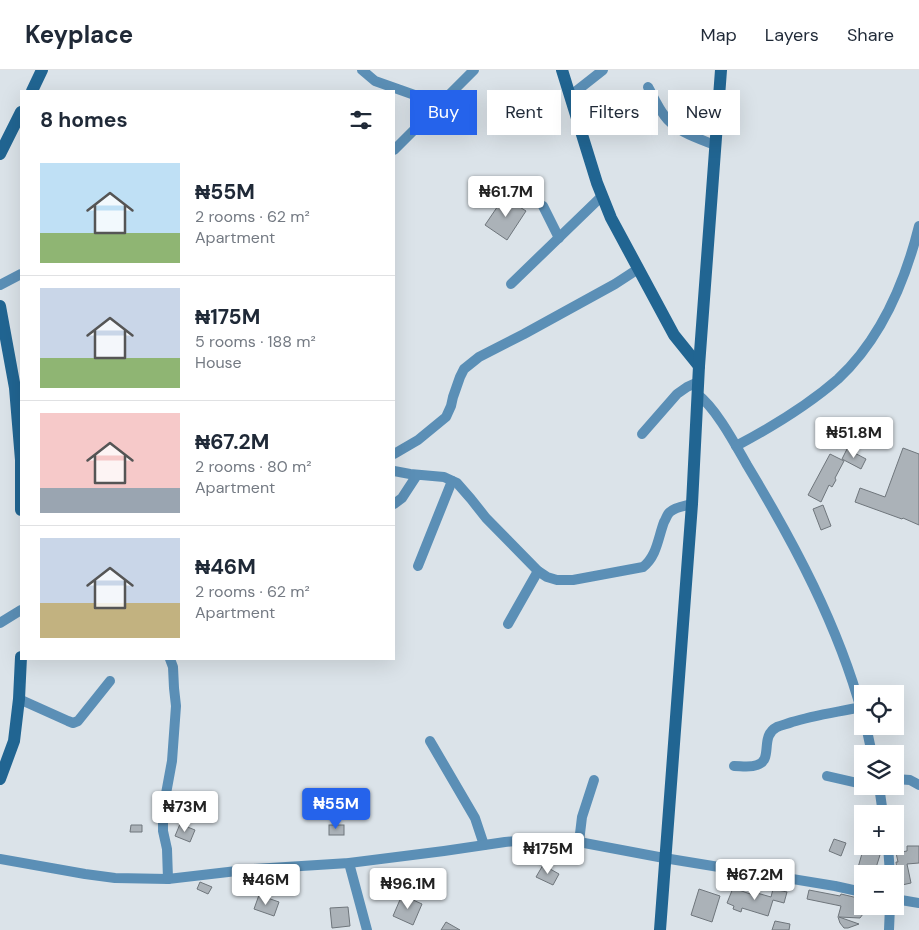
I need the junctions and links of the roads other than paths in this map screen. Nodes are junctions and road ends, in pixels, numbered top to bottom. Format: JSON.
{"nodes":[{"id":1,"x":42,"y":70,"type":"edge"},
{"id":2,"x":362,"y":70,"type":"edge"},
{"id":3,"x":474,"y":70,"type":"edge"},
{"id":4,"x":562,"y":70,"type":"edge"},
{"id":5,"x":603,"y":70,"type":"edge"},
{"id":6,"x":721,"y":70,"type":"edge"},
{"id":7,"x":648,"y":87,"type":"dead end"},
{"id":8,"x":32,"y":90,"type":"edge"},
{"id":9,"x":454,"y":90,"type":"edge"},
{"id":10,"x":410,"y":93,"type":"edge"},
{"id":11,"x":570,"y":96,"type":"junction"},
{"id":12,"x":20,"y":114,"type":"edge"},
{"id":13,"x":410,"y":134,"type":"edge"},
{"id":14,"x":716,"y":145,"type":"junction"},
{"id":15,"x":395,"y":149,"type":"edge"},
{"id":16,"x":0,"y":154,"type":"edge"},
{"id":17,"x":602,"y":196,"type":"junction"},
{"id":18,"x":543,"y":206,"type":"dead end"},
{"id":19,"x":919,"y":226,"type":"edge"},
{"id":20,"x":559,"y":238,"type":"junction"},
{"id":21,"x":638,"y":269,"type":"junction"},
{"id":22,"x":20,"y":275,"type":"edge"},
{"id":23,"x":511,"y":284,"type":"dead end"},
{"id":24,"x":0,"y":285,"type":"edge"},
{"id":25,"x":0,"y":306,"type":"edge"},
{"id":26,"x":699,"y":366,"type":"junction"},
{"id":27,"x":697,"y":388,"type":"junction"},
{"id":28,"x":642,"y":434,"type":"dead end"},
{"id":29,"x":736,"y":446,"type":"junction"},
{"id":30,"x":20,"y":448,"type":"edge"},
{"id":31,"x":395,"y":453,"type":"edge"},
{"id":32,"x":395,"y":471,"type":"edge"},
{"id":33,"x":417,"y":475,"type":"junction"},
{"id":34,"x":452,"y":481,"type":"junction"},
{"id":35,"x":395,"y":503,"type":"edge"},
{"id":36,"x":692,"y":504,"type":"junction"},
{"id":37,"x":418,"y":566,"type":"dead end"},
{"id":38,"x":538,"y":571,"type":"junction"},
{"id":39,"x":20,"y":611,"type":"edge"},
{"id":40,"x":0,"y":623,"type":"edge"},
{"id":41,"x":508,"y":624,"type":"dead end"},
{"id":42,"x":21,"y":660,"type":"edge"},
{"id":43,"x":170,"y":660,"type":"edge"},
{"id":44,"x":110,"y":681,"type":"dead end"},
{"id":45,"x":854,"y":686,"type":"edge"},
{"id":46,"x":19,"y":699,"type":"junction"},
{"id":47,"x":854,"y":711,"type":"edge"},
{"id":48,"x":430,"y":740,"type":"dead end"},
{"id":49,"x":734,"y":766,"type":"dead end"},
{"id":50,"x":827,"y":776,"type":"dead end"},
{"id":51,"x":0,"y":779,"type":"edge"},
{"id":52,"x":594,"y":780,"type":"dead end"},
{"id":53,"x":904,"y":780,"type":"edge"},
{"id":54,"x":854,"y":782,"type":"edge"},
{"id":55,"x":919,"y":785,"type":"edge"},
{"id":56,"x":579,"y":842,"type":"junction"},
{"id":57,"x":484,"y":845,"type":"junction"},
{"id":58,"x":664,"y":858,"type":"junction"},
{"id":59,"x":0,"y":859,"type":"edge"},
{"id":60,"x":349,"y":863,"type":"junction"},
{"id":61,"x":168,"y":879,"type":"junction"},
{"id":62,"x":854,"y":890,"type":"edge"},
{"id":63,"x":904,"y":900,"type":"edge"},
{"id":64,"x":919,"y":903,"type":"edge"},
{"id":65,"x":890,"y":915,"type":"edge"},
{"id":66,"x":366,"y":930,"type":"edge"},
{"id":67,"x":660,"y":930,"type":"edge"},
{"id":68,"x":889,"y":930,"type":"edge"}],
"edges":[{"from":1,"to":8,"type":"main road"},
{"from":2,"to":10,"type":"street"},
{"from":3,"to":9,"type":"street"},
{"from":4,"to":11,"type":"main road"},
{"from":5,"to":11,"type":"street"},
{"from":6,"to":14,"type":"main road"},
{"from":7,"to":14,"type":"street"},
{"from":11,"to":17,"type":"main road"},
{"from":12,"to":16,"type":"main road"},
{"from":13,"to":15,"type":"street"},
{"from":14,"to":26,"type":"main road"},
{"from":17,"to":20,"type":"street"},
{"from":17,"to":21,"type":"main road"},
{"from":18,"to":20,"type":"street"},
{"from":19,"to":29,"type":"street"},
{"from":20,"to":23,"type":"street"},
{"from":21,"to":26,"type":"main road"},
{"from":21,"to":31,"type":"street"},
{"from":22,"to":24,"type":"street"},
{"from":25,"to":30,"type":"main road"},
{"from":26,"to":27,"type":"main road"},
{"from":27,"to":28,"type":"street"},
{"from":27,"to":29,"type":"street"},
{"from":27,"to":36,"type":"main road"},
{"from":29,"to":45,"type":"street"},
{"from":32,"to":33,"type":"street"},
{"from":33,"to":34,"type":"street"},
{"from":33,"to":35,"type":"street"},
{"from":34,"to":37,"type":"street"},
{"from":34,"to":38,"type":"street"},
{"from":36,"to":38,"type":"street"},
{"from":36,"to":58,"type":"main road"},
{"from":38,"to":41,"type":"street"},
{"from":39,"to":40,"type":"street"},
{"from":42,"to":46,"type":"main road"},
{"from":43,"to":61,"type":"street"},
{"from":44,"to":46,"type":"street"},
{"from":46,"to":51,"type":"main road"},
{"from":47,"to":49,"type":"street"},
{"from":48,"to":57,"type":"street"},
{"from":50,"to":54,"type":"street"},
{"from":52,"to":56,"type":"street"},
{"from":53,"to":55,"type":"street"},
{"from":56,"to":57,"type":"street"},
{"from":56,"to":58,"type":"street"},
{"from":57,"to":60,"type":"street"},
{"from":58,"to":62,"type":"street"},
{"from":58,"to":67,"type":"main road"},
{"from":59,"to":61,"type":"street"},
{"from":60,"to":61,"type":"street"},
{"from":60,"to":66,"type":"street"},
{"from":63,"to":64,"type":"street"},
{"from":65,"to":68,"type":"street"}]}
